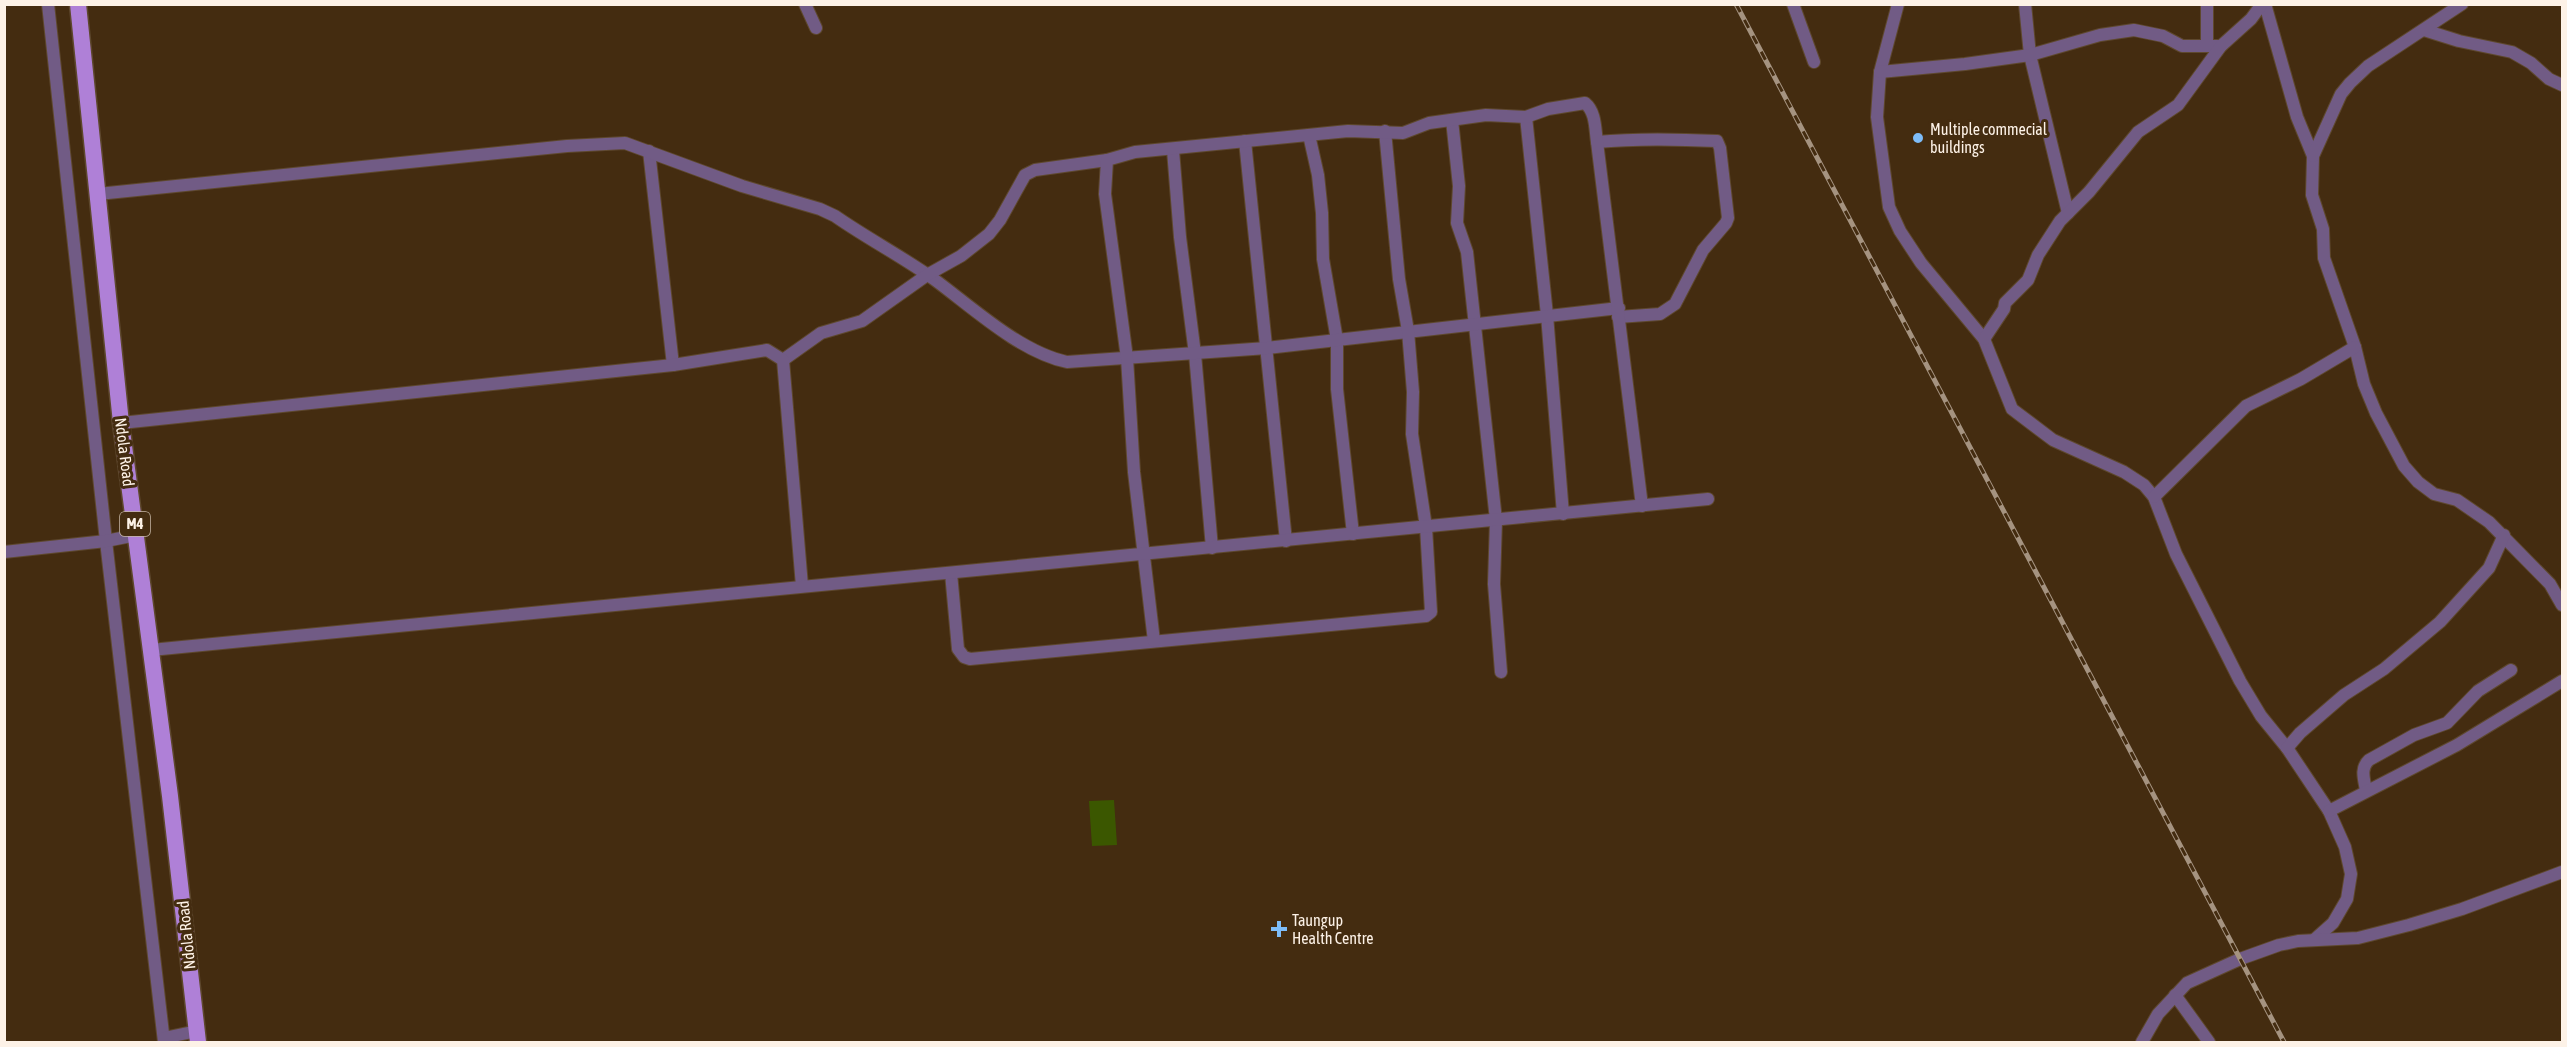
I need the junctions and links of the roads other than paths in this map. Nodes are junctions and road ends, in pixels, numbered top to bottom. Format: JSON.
{"nodes":[{"id":1,"x":48,"y":4,"type":"edge"},
{"id":2,"x":78,"y":4,"type":"edge"},
{"id":3,"x":805,"y":4,"type":"edge"},
{"id":4,"x":1793,"y":4,"type":"edge"},
{"id":5,"x":1898,"y":4,"type":"edge"},
{"id":6,"x":2025,"y":4,"type":"edge"},
{"id":7,"x":2207,"y":4,"type":"edge"},
{"id":8,"x":2264,"y":4,"type":"edge"},
{"id":9,"x":2462,"y":4,"type":"edge"},
{"id":10,"x":816,"y":27,"type":"dead end"},
{"id":11,"x":2424,"y":30,"type":"junction"},
{"id":12,"x":2207,"y":46,"type":"junction"},
{"id":13,"x":2221,"y":46,"type":"junction"},
{"id":14,"x":2030,"y":55,"type":"junction"},
{"id":15,"x":1814,"y":63,"type":"dead end"},
{"id":16,"x":1880,"y":72,"type":"junction"},
{"id":17,"x":2562,"y":85,"type":"edge"},
{"id":18,"x":1526,"y":117,"type":"junction"},
{"id":19,"x":1452,"y":120,"type":"junction"},
{"id":20,"x":1385,"y":131,"type":"junction"},
{"id":21,"x":1309,"y":135,"type":"junction"},
{"id":22,"x":1245,"y":141,"type":"junction"},
{"id":23,"x":1597,"y":142,"type":"junction"},
{"id":24,"x":1173,"y":150,"type":"junction"},
{"id":25,"x":649,"y":151,"type":"junction"},
{"id":26,"x":2313,"y":156,"type":"junction"},
{"id":27,"x":1107,"y":160,"type":"junction"},
{"id":28,"x":98,"y":194,"type":"junction"},
{"id":29,"x":2068,"y":213,"type":"junction"},
{"id":30,"x":927,"y":275,"type":"junction"},
{"id":31,"x":1619,"y":313,"type":"junction"},
{"id":32,"x":1547,"y":315,"type":"junction"},
{"id":33,"x":1475,"y":323,"type":"junction"},
{"id":34,"x":1408,"y":331,"type":"junction"},
{"id":35,"x":1984,"y":339,"type":"junction"},
{"id":36,"x":1336,"y":340,"type":"junction"},
{"id":37,"x":2355,"y":347,"type":"junction"},
{"id":38,"x":1267,"y":348,"type":"junction"},
{"id":39,"x":1195,"y":354,"type":"junction"},
{"id":40,"x":1127,"y":358,"type":"junction"},
{"id":41,"x":783,"y":360,"type":"junction"},
{"id":42,"x":673,"y":364,"type":"junction"},
{"id":43,"x":121,"y":423,"type":"junction"},
{"id":44,"x":2154,"y":497,"type":"junction"},
{"id":45,"x":1708,"y":499,"type":"dead end"},
{"id":46,"x":1642,"y":506,"type":"junction"},
{"id":47,"x":1563,"y":514,"type":"junction"},
{"id":48,"x":1496,"y":520,"type":"junction"},
{"id":49,"x":1426,"y":527,"type":"junction"},
{"id":50,"x":1353,"y":534,"type":"junction"},
{"id":51,"x":136,"y":535,"type":"junction"},
{"id":52,"x":2504,"y":536,"type":"junction"},
{"id":53,"x":106,"y":541,"type":"junction"},
{"id":54,"x":1286,"y":541,"type":"junction"},
{"id":55,"x":1212,"y":548,"type":"junction"},
{"id":56,"x":4,"y":552,"type":"edge"},
{"id":57,"x":1143,"y":554,"type":"junction"},
{"id":58,"x":951,"y":573,"type":"junction"},
{"id":59,"x":802,"y":586,"type":"junction"},
{"id":60,"x":2562,"y":605,"type":"edge"},
{"id":61,"x":1154,"y":641,"type":"junction"},
{"id":62,"x":151,"y":650,"type":"junction"},
{"id":63,"x":2511,"y":670,"type":"dead end"},
{"id":64,"x":1501,"y":672,"type":"dead end"},
{"id":65,"x":2562,"y":681,"type":"edge"},
{"id":66,"x":2287,"y":748,"type":"junction"},
{"id":67,"x":2366,"y":790,"type":"junction"},
{"id":68,"x":2329,"y":811,"type":"junction"},
{"id":69,"x":2562,"y":872,"type":"edge"},
{"id":70,"x":2315,"y":939,"type":"junction"},
{"id":71,"x":2175,"y":995,"type":"junction"},
{"id":72,"x":198,"y":1037,"type":"edge"},
{"id":73,"x":164,"y":1040,"type":"edge"},
{"id":74,"x":2142,"y":1042,"type":"edge"},
{"id":75,"x":2209,"y":1042,"type":"edge"}],
"edges":[{"from":1,"to":53,"type":"street"},
{"from":2,"to":28,"type":"main road","name":"Ndola Road","number":"M4"},
{"from":3,"to":10,"type":"street"},
{"from":4,"to":15,"type":"street"},
{"from":5,"to":16,"type":"street"},
{"from":6,"to":14,"type":"street"},
{"from":7,"to":12,"type":"street"},
{"from":8,"to":13,"type":"street"},
{"from":8,"to":26,"type":"street"},
{"from":9,"to":11,"type":"street"},
{"from":11,"to":17,"type":"street"},
{"from":11,"to":26,"type":"street"},
{"from":12,"to":13,"type":"street"},
{"from":12,"to":14,"type":"street"},
{"from":13,"to":29,"type":"street"},
{"from":14,"to":16,"type":"street"},
{"from":14,"to":29,"type":"street"},
{"from":16,"to":35,"type":"street"},
{"from":18,"to":19,"type":"street"},
{"from":18,"to":23,"type":"street"},
{"from":18,"to":32,"type":"street"},
{"from":19,"to":20,"type":"street"},
{"from":19,"to":33,"type":"street"},
{"from":20,"to":21,"type":"street"},
{"from":20,"to":34,"type":"street"},
{"from":21,"to":22,"type":"street"},
{"from":21,"to":36,"type":"street"},
{"from":22,"to":24,"type":"street"},
{"from":22,"to":38,"type":"street"},
{"from":23,"to":31,"type":"street"},
{"from":23,"to":31,"type":"street"},
{"from":24,"to":27,"type":"street"},
{"from":24,"to":39,"type":"street"},
{"from":25,"to":28,"type":"street"},
{"from":25,"to":30,"type":"street"},
{"from":25,"to":42,"type":"street"},
{"from":26,"to":37,"type":"street"},
{"from":27,"to":30,"type":"street"},
{"from":27,"to":40,"type":"street"},
{"from":28,"to":43,"type":"main road","name":"Ndola Road","number":"M4"},
{"from":29,"to":35,"type":"street"},
{"from":30,"to":40,"type":"street"},
{"from":30,"to":41,"type":"street"},
{"from":31,"to":32,"type":"street"},
{"from":31,"to":46,"type":"street"},
{"from":32,"to":33,"type":"street"},
{"from":32,"to":47,"type":"street"},
{"from":33,"to":34,"type":"street"},
{"from":33,"to":48,"type":"street"},
{"from":34,"to":36,"type":"street"},
{"from":34,"to":49,"type":"street"},
{"from":35,"to":44,"type":"street"},
{"from":36,"to":38,"type":"street"},
{"from":36,"to":50,"type":"street"},
{"from":37,"to":44,"type":"street"},
{"from":37,"to":52,"type":"street"},
{"from":38,"to":39,"type":"street"},
{"from":38,"to":54,"type":"street"},
{"from":39,"to":40,"type":"street"},
{"from":39,"to":55,"type":"street"},
{"from":40,"to":57,"type":"street"},
{"from":41,"to":42,"type":"street"},
{"from":41,"to":59,"type":"street"},
{"from":42,"to":43,"type":"street"},
{"from":43,"to":51,"type":"main road","name":"Ndola Road","number":"M4"},
{"from":44,"to":66,"type":"street"},
{"from":45,"to":46,"type":"street"},
{"from":46,"to":47,"type":"street"},
{"from":47,"to":48,"type":"street"},
{"from":48,"to":49,"type":"street"},
{"from":48,"to":64,"type":"street"},
{"from":49,"to":50,"type":"street"},
{"from":49,"to":61,"type":"street"},
{"from":50,"to":54,"type":"street"},
{"from":51,"to":53,"type":"street"},
{"from":51,"to":62,"type":"main road","name":"Ndola Road","number":"M4"},
{"from":52,"to":60,"type":"street"},
{"from":52,"to":66,"type":"street"},
{"from":53,"to":56,"type":"street"},
{"from":53,"to":73,"type":"street"},
{"from":54,"to":55,"type":"street"},
{"from":55,"to":57,"type":"street"},
{"from":57,"to":58,"type":"street"},
{"from":57,"to":61,"type":"street"},
{"from":58,"to":59,"type":"street"},
{"from":58,"to":61,"type":"street"},
{"from":59,"to":62,"type":"street"},
{"from":62,"to":72,"type":"main road","name":"Ndola Road","number":"M4"},
{"from":63,"to":67,"type":"street"},
{"from":65,"to":67,"type":"street"},
{"from":66,"to":68,"type":"street"},
{"from":67,"to":68,"type":"street"},
{"from":68,"to":70,"type":"street"},
{"from":69,"to":70,"type":"street"},
{"from":70,"to":71,"type":"street"},
{"from":71,"to":74,"type":"street"},
{"from":71,"to":75,"type":"street"},
{"from":72,"to":73,"type":"street"}]}
